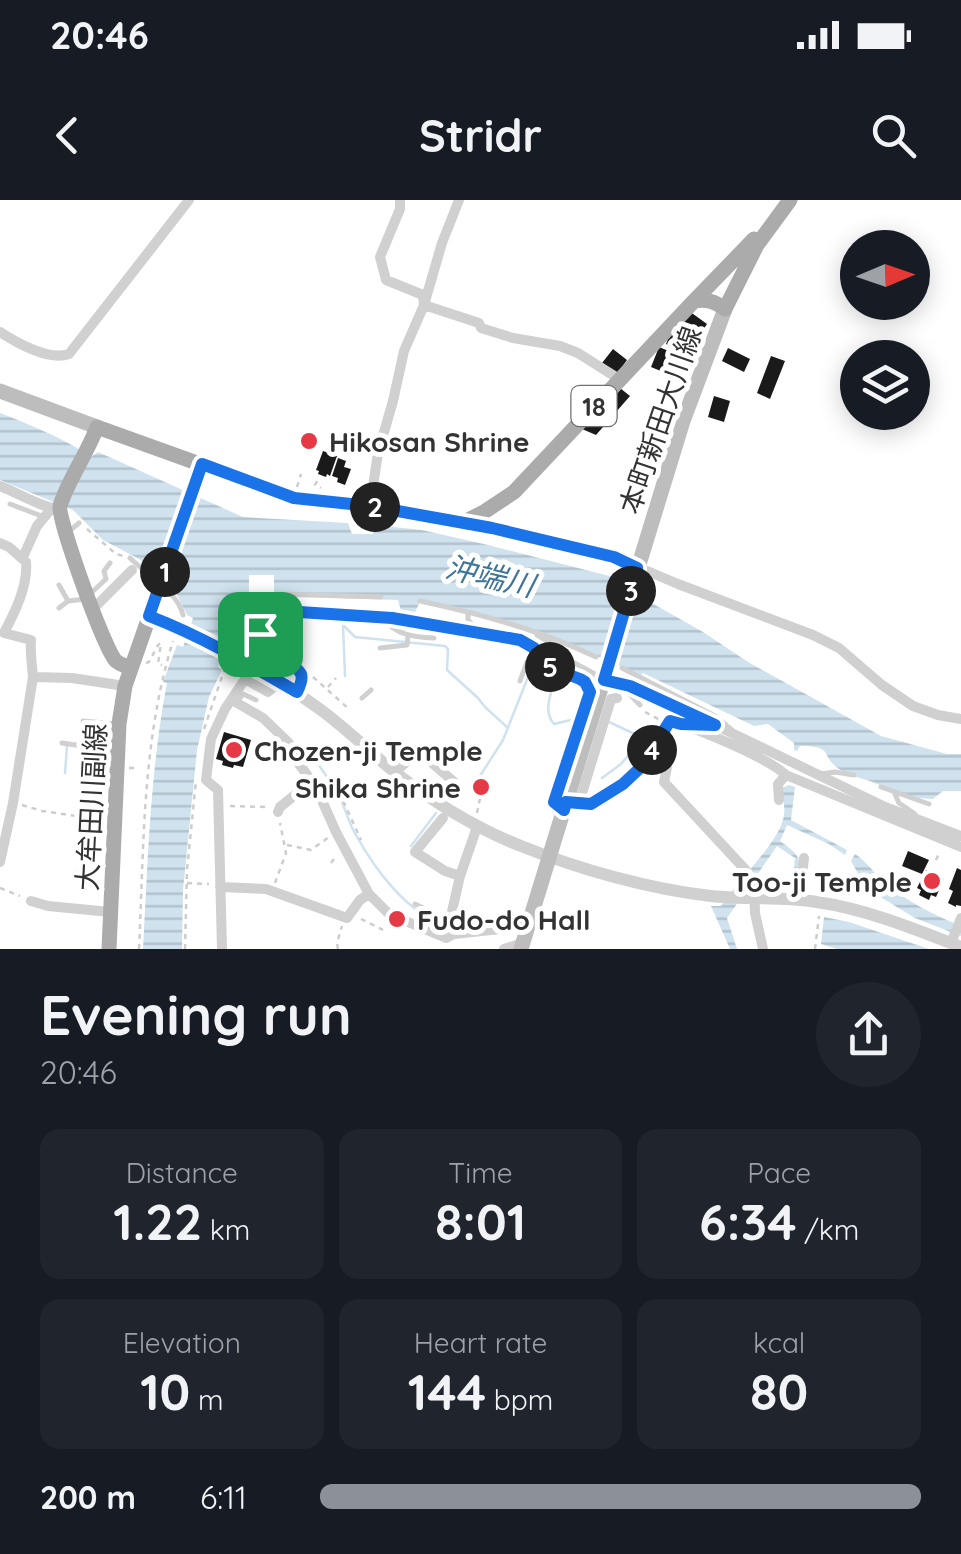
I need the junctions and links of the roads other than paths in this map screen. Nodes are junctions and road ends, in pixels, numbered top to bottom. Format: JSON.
{"nodes":[{"id":1,"x":189,"y":200,"type":"edge"},
{"id":2,"x":400,"y":200,"type":"edge"},
{"id":3,"x":458,"y":200,"type":"edge"},
{"id":4,"x":790,"y":200,"type":"edge"},
{"id":5,"x":776,"y":217,"type":"junction"},
{"id":6,"x":694,"y":301,"type":"junction"},
{"id":7,"x":424,"y":305,"type":"junction"},
{"id":8,"x":725,"y":308,"type":"junction"},
{"id":9,"x":0,"y":332,"type":"edge"},
{"id":10,"x":619,"y":379,"type":"junction"},
{"id":11,"x":0,"y":391,"type":"edge"},
{"id":12,"x":96,"y":429,"type":"junction"},
{"id":13,"x":202,"y":464,"type":"junction"},
{"id":14,"x":0,"y":486,"type":"edge"},
{"id":15,"x":10,"y":504,"type":"dead end"},
{"id":16,"x":370,"y":506,"type":"junction"},
{"id":17,"x":51,"y":512,"type":"junction"},
{"id":18,"x":79,"y":522,"type":"road end"},
{"id":19,"x":462,"y":522,"type":"junction"},
{"id":20,"x":66,"y":534,"type":"junction"},
{"id":21,"x":0,"y":543,"type":"edge"},
{"id":22,"x":22,"y":557,"type":"junction"},
{"id":23,"x":110,"y":563,"type":"dead end"},
{"id":24,"x":133,"y":564,"type":"joint"},
{"id":25,"x":636,"y":571,"type":"junction"},
{"id":26,"x":59,"y":585,"type":"dead end"},
{"id":27,"x":381,"y":597,"type":"dead end"},
{"id":28,"x":262,"y":598,"type":"junction"},
{"id":29,"x":68,"y":601,"type":"junction"},
{"id":30,"x":90,"y":601,"type":"junction"},
{"id":31,"x":420,"y":601,"type":"dead end"},
{"id":32,"x":58,"y":608,"type":"dead end"},
{"id":33,"x":152,"y":608,"type":"junction"},
{"id":34,"x":468,"y":612,"type":"junction"},
{"id":35,"x":183,"y":615,"type":"dead end"},
{"id":36,"x":381,"y":616,"type":"junction"},
{"id":37,"x":524,"y":628,"type":"junction"},
{"id":38,"x":482,"y":633,"type":"junction"},
{"id":39,"x":260,"y":634,"type":"junction"},
{"id":40,"x":408,"y":636,"type":"junction"},
{"id":41,"x":434,"y":638,"type":"dead end"},
{"id":42,"x":235,"y":642,"type":"dead end"},
{"id":43,"x":292,"y":642,"type":"dead end"},
{"id":44,"x":380,"y":648,"type":"dead end"},
{"id":45,"x":534,"y":648,"type":"junction"},
{"id":46,"x":558,"y":657,"type":"junction"},
{"id":47,"x":596,"y":657,"type":"dead end"},
{"id":48,"x":540,"y":664,"type":"junction"},
{"id":49,"x":135,"y":665,"type":"junction"},
{"id":50,"x":293,"y":667,"type":"junction"},
{"id":51,"x":611,"y":674,"type":"junction"},
{"id":52,"x":33,"y":677,"type":"junction"},
{"id":53,"x":520,"y":681,"type":"dead end"},
{"id":54,"x":280,"y":682,"type":"junction"},
{"id":55,"x":621,"y":685,"type":"junction"},
{"id":56,"x":125,"y":686,"type":"junction"},
{"id":57,"x":370,"y":690,"type":"dead end"},
{"id":58,"x":297,"y":692,"type":"junction"},
{"id":59,"x":362,"y":698,"type":"dead end"},
{"id":60,"x":618,"y":698,"type":"dead end"},
{"id":61,"x":256,"y":700,"type":"dead end"},
{"id":62,"x":235,"y":701,"type":"junction"},
{"id":63,"x":640,"y":704,"type":"dead end"},
{"id":64,"x":961,"y":719,"type":"edge"},
{"id":65,"x":84,"y":721,"type":"dead end"},
{"id":66,"x":120,"y":724,"type":"junction"},
{"id":67,"x":681,"y":724,"type":"junction"},
{"id":68,"x":715,"y":725,"type":"junction"},
{"id":69,"x":732,"y":733,"type":"junction"},
{"id":70,"x":66,"y":743,"type":"dead end"},
{"id":71,"x":95,"y":744,"type":"dead end"},
{"id":72,"x":118,"y":753,"type":"junction"},
{"id":73,"x":650,"y":753,"type":"junction"},
{"id":74,"x":795,"y":764,"type":"junction"},
{"id":75,"x":395,"y":772,"type":"junction"},
{"id":76,"x":788,"y":775,"type":"junction"},
{"id":77,"x":818,"y":775,"type":"junction"},
{"id":78,"x":854,"y":776,"type":"dead end"},
{"id":79,"x":311,"y":782,"type":"junction"},
{"id":80,"x":454,"y":782,"type":"dead end"},
{"id":81,"x":881,"y":787,"type":"dead end"},
{"id":82,"x":894,"y":792,"type":"junction"},
{"id":83,"x":0,"y":797,"type":"edge"},
{"id":84,"x":779,"y":800,"type":"dead end"},
{"id":85,"x":13,"y":802,"type":"junction"},
{"id":86,"x":929,"y":804,"type":"dead end"},
{"id":87,"x":570,"y":805,"type":"junction"},
{"id":88,"x":279,"y":809,"type":"road end"},
{"id":89,"x":443,"y":818,"type":"dead end"},
{"id":90,"x":477,"y":820,"type":"junction"},
{"id":91,"x":925,"y":822,"type":"junction"},
{"id":92,"x":961,"y":836,"type":"edge"},
{"id":93,"x":961,"y":847,"type":"edge"},
{"id":94,"x":550,"y":856,"type":"junction"},
{"id":95,"x":804,"y":858,"type":"dead end"},
{"id":96,"x":0,"y":862,"type":"edge"},
{"id":97,"x":460,"y":876,"type":"junction"},
{"id":98,"x":220,"y":886,"type":"junction"},
{"id":99,"x":369,"y":894,"type":"junction"},
{"id":100,"x":755,"y":898,"type":"junction"},
{"id":101,"x":799,"y":900,"type":"junction"},
{"id":102,"x":31,"y":901,"type":"road end"},
{"id":103,"x":415,"y":904,"type":"dead end"},
{"id":104,"x":110,"y":912,"type":"junction"},
{"id":105,"x":449,"y":923,"type":"junction"},
{"id":106,"x":529,"y":926,"type":"junction"},
{"id":107,"x":957,"y":933,"type":"edge"},
{"id":108,"x":446,"y":938,"type":"junction"},
{"id":109,"x":522,"y":947,"type":"edge"},
{"id":110,"x":109,"y":949,"type":"edge"},
{"id":111,"x":222,"y":949,"type":"edge"},
{"id":112,"x":504,"y":949,"type":"edge"},
{"id":113,"x":763,"y":949,"type":"edge"}],
"edges":[{"from":1,"to":9,"type":"street"},
{"from":2,"to":7,"type":"street"},
{"from":3,"to":7,"type":"street"},
{"from":4,"to":5,"type":"main road"},
{"from":5,"to":6,"type":"main road"},
{"from":5,"to":8,"type":"main road"},
{"from":6,"to":8,"type":"main road"},
{"from":6,"to":10,"type":"main road","number":"18"},
{"from":7,"to":10,"type":"street"},
{"from":7,"to":16,"type":"street"},
{"from":8,"to":25,"type":"main road","name":"本町新田大川線"},
{"from":10,"to":19,"type":"main road","number":"18"},
{"from":11,"to":12,"type":"main road"},
{"from":12,"to":13,"type":"main road"},
{"from":12,"to":17,"type":"main road"},
{"from":13,"to":16,"type":"main road"},
{"from":13,"to":33,"type":"main road","name":"大牟田川副線"},
{"from":14,"to":17,"type":"street"},
{"from":15,"to":17,"type":"lane"},
{"from":16,"to":19,"type":"main road"},
{"from":17,"to":20,"type":"main road"},
{"from":17,"to":22,"type":"street"},
{"from":18,"to":20,"type":"lane"},
{"from":19,"to":25,"type":"street"},
{"from":20,"to":30,"type":"main road"},
{"from":21,"to":22,"type":"street"},
{"from":22,"to":52,"type":"street"},
{"from":23,"to":30,"type":"lane"},
{"from":24,"to":30,"type":"street"},
{"from":24,"to":35,"type":"lane"},
{"from":25,"to":51,"type":"main road","name":"本町新田大川線"},
{"from":25,"to":64,"type":"street"},
{"from":26,"to":29,"type":"lane"},
{"from":27,"to":28,"type":"lane"},
{"from":28,"to":39,"type":"lane"},
{"from":28,"to":42,"type":"lane"},
{"from":29,"to":30,"type":"lane"},
{"from":29,"to":32,"type":"lane"},
{"from":30,"to":49,"type":"main road"},
{"from":31,"to":34,"type":"lane"},
{"from":33,"to":49,"type":"main road","name":"大牟田川副線"},
{"from":33,"to":54,"type":"street"},
{"from":34,"to":37,"type":"lane"},
{"from":34,"to":38,"type":"lane"},
{"from":36,"to":38,"type":"street"},
{"from":36,"to":39,"type":"street"},
{"from":36,"to":40,"type":"lane"},
{"from":37,"to":46,"type":"lane"},
{"from":37,"to":47,"type":"lane"},
{"from":38,"to":45,"type":"street"},
{"from":39,"to":50,"type":"street"},
{"from":40,"to":41,"type":"lane"},
{"from":40,"to":44,"type":"lane"},
{"from":43,"to":50,"type":"lane"},
{"from":45,"to":46,"type":"street"},
{"from":45,"to":48,"type":"street"},
{"from":46,"to":51,"type":"street"},
{"from":48,"to":53,"type":"lane"},
{"from":48,"to":87,"type":"street"},
{"from":49,"to":56,"type":"main road","name":"大牟田川副線"},
{"from":50,"to":58,"type":"street"},
{"from":51,"to":55,"type":"street"},
{"from":51,"to":69,"type":"lane"},
{"from":51,"to":87,"type":"main road","name":"本町新田大川線"},
{"from":52,"to":56,"type":"street"},
{"from":52,"to":85,"type":"street"},
{"from":54,"to":58,"type":"street"},
{"from":54,"to":62,"type":"street"},
{"from":55,"to":63,"type":"lane"},
{"from":55,"to":68,"type":"street"},
{"from":56,"to":66,"type":"main road","name":"大牟田川副線"},
{"from":57,"to":59,"type":"lane"},
{"from":58,"to":75,"type":"street"},
{"from":60,"to":87,"type":"street"},
{"from":61,"to":62,"type":"lane"},
{"from":62,"to":79,"type":"street"},
{"from":62,"to":98,"type":"street"},
{"from":65,"to":66,"type":"lane"},
{"from":66,"to":72,"type":"main road","name":"大牟田川副線"},
{"from":67,"to":68,"type":"street"},
{"from":67,"to":73,"type":"street"},
{"from":67,"to":76,"type":"street"},
{"from":68,"to":69,"type":"street"},
{"from":69,"to":74,"type":"street"},
{"from":70,"to":72,"type":"lane"},
{"from":71,"to":72,"type":"lane"},
{"from":72,"to":104,"type":"main road","name":"大牟田川副線"},
{"from":73,"to":87,"type":"street"},
{"from":73,"to":100,"type":"street"},
{"from":74,"to":76,"type":"street"},
{"from":74,"to":77,"type":"street"},
{"from":75,"to":80,"type":"street"},
{"from":75,"to":90,"type":"street"},
{"from":76,"to":84,"type":"street"},
{"from":76,"to":93,"type":"street"},
{"from":77,"to":78,"type":"lane"},
{"from":77,"to":91,"type":"street"},
{"from":79,"to":88,"type":"street"},
{"from":79,"to":99,"type":"street"},
{"from":81,"to":82,"type":"lane"},
{"from":82,"to":86,"type":"lane"},
{"from":82,"to":91,"type":"lane"},
{"from":83,"to":85,"type":"street"},
{"from":85,"to":96,"type":"street"},
{"from":87,"to":94,"type":"main road","name":"本町新田大川線"},
{"from":89,"to":97,"type":"street"},
{"from":90,"to":94,"type":"street"},
{"from":90,"to":97,"type":"street"},
{"from":91,"to":92,"type":"street"},
{"from":94,"to":100,"type":"street"},
{"from":94,"to":106,"type":"main road","name":"本町新田大川線"},
{"from":95,"to":101,"type":"street"},
{"from":97,"to":105,"type":"street"},
{"from":98,"to":99,"type":"street"},
{"from":98,"to":111,"type":"street"},
{"from":99,"to":108,"type":"street"},
{"from":100,"to":101,"type":"street"},
{"from":100,"to":113,"type":"street"},
{"from":101,"to":107,"type":"street"},
{"from":102,"to":104,"type":"street"},
{"from":103,"to":105,"type":"lane"},
{"from":104,"to":110,"type":"main road","name":"大牟田川副線"},
{"from":105,"to":108,"type":"street"},
{"from":106,"to":108,"type":"street"},
{"from":106,"to":109,"type":"main road","name":"本町新田大川線"},
{"from":109,"to":112,"type":"street"}]}
